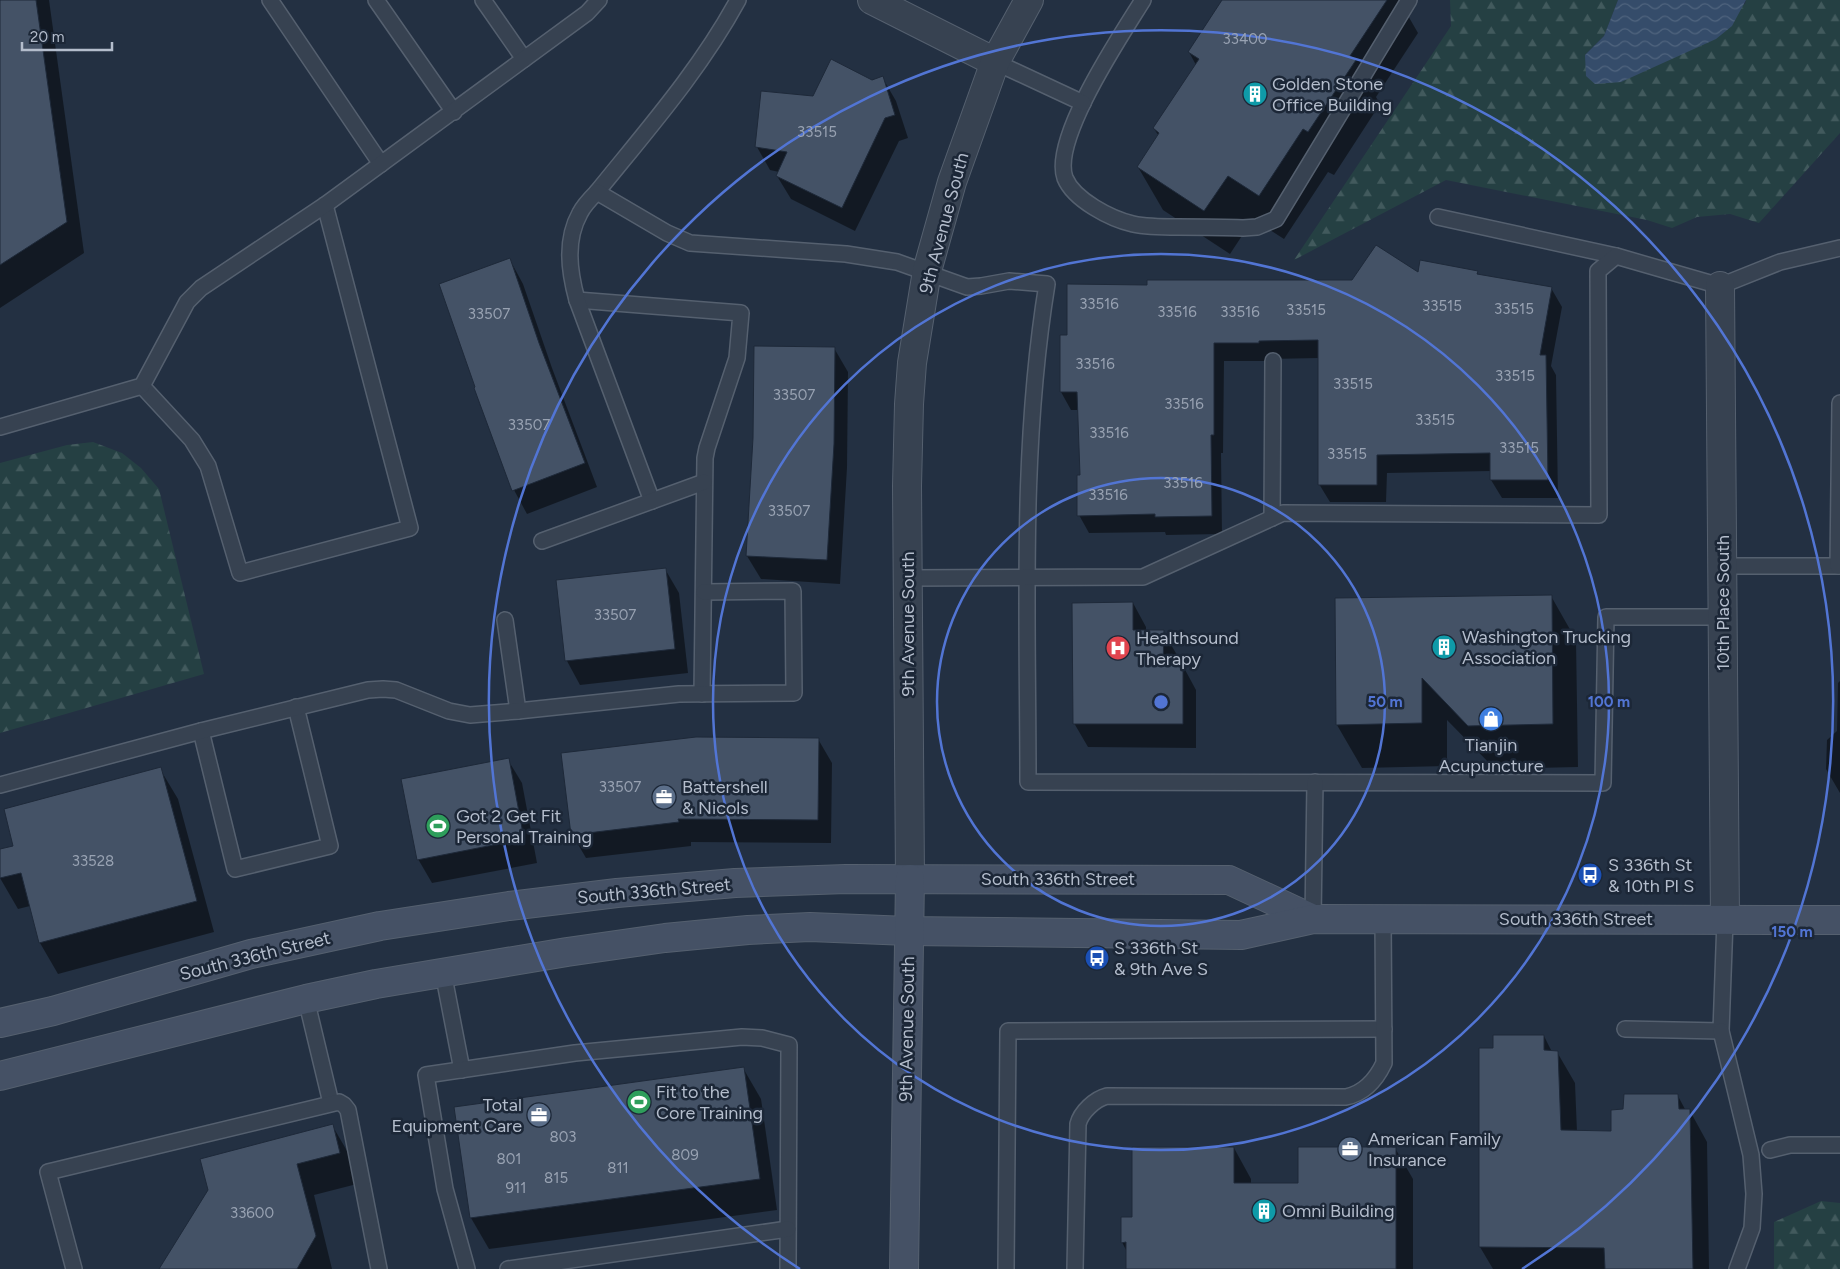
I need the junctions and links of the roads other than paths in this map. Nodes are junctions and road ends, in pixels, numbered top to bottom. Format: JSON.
{"nodes":[{"id":1,"x":270,"y":0,"type":"edge"},
{"id":2,"x":376,"y":0,"type":"edge"},
{"id":3,"x":483,"y":0,"type":"edge"},
{"id":4,"x":599,"y":0,"type":"edge"},
{"id":5,"x":738,"y":0,"type":"edge"},
{"id":6,"x":872,"y":0,"type":"edge"},
{"id":7,"x":1029,"y":0,"type":"edge"},
{"id":8,"x":1143,"y":0,"type":"edge"},
{"id":9,"x":1409,"y":0,"type":"edge"},
{"id":10,"x":524,"y":59,"type":"junction"},
{"id":11,"x":995,"y":62,"type":"junction"},
{"id":12,"x":1083,"y":103,"type":"junction"},
{"id":13,"x":454,"y":112,"type":"junction"},
{"id":14,"x":381,"y":164,"type":"junction"},
{"id":15,"x":597,"y":192,"type":"junction"},
{"id":16,"x":325,"y":205,"type":"junction"},
{"id":17,"x":1438,"y":217,"type":"dead end"},
{"id":18,"x":1840,"y":248,"type":"edge"},
{"id":19,"x":1616,"y":256,"type":"junction"},
{"id":20,"x":927,"y":272,"type":"junction"},
{"id":21,"x":1720,"y":286,"type":"junction"},
{"id":22,"x":576,"y":300,"type":"junction"},
{"id":23,"x":1273,"y":361,"type":"dead end"},
{"id":24,"x":142,"y":386,"type":"junction"},
{"id":25,"x":1840,"y":403,"type":"edge"},
{"id":26,"x":0,"y":426,"type":"edge"},
{"id":27,"x":704,"y":482,"type":"junction"},
{"id":28,"x":652,"y":501,"type":"junction"},
{"id":29,"x":1272,"y":518,"type":"junction"},
{"id":30,"x":542,"y":541,"type":"dead end"},
{"id":31,"x":1723,"y":566,"type":"junction"},
{"id":32,"x":1839,"y":566,"type":"edge"},
{"id":33,"x":1028,"y":577,"type":"junction"},
{"id":34,"x":908,"y":578,"type":"junction"},
{"id":35,"x":704,"y":592,"type":"junction"},
{"id":36,"x":1724,"y":617,"type":"junction"},
{"id":37,"x":505,"y":620,"type":"dead end"},
{"id":38,"x":702,"y":694,"type":"junction"},
{"id":39,"x":296,"y":707,"type":"junction"},
{"id":40,"x":518,"y":711,"type":"junction"},
{"id":41,"x":201,"y":731,"type":"junction"},
{"id":42,"x":1314,"y":782,"type":"junction"},
{"id":43,"x":0,"y":785,"type":"edge"},
{"id":44,"x":910,"y":879,"type":"junction"},
{"id":45,"x":1313,"y":918,"type":"junction"},
{"id":46,"x":1383,"y":918,"type":"junction"},
{"id":47,"x":1725,"y":920,"type":"junction"},
{"id":48,"x":1840,"y":920,"type":"edge"},
{"id":49,"x":908,"y":931,"type":"junction"},
{"id":50,"x":443,"y":972,"type":"junction"},
{"id":51,"x":306,"y":999,"type":"junction"},
{"id":52,"x":0,"y":1023,"type":"edge"},
{"id":53,"x":1384,"y":1029,"type":"junction"},
{"id":54,"x":1625,"y":1029,"type":"dead end"},
{"id":55,"x":1721,"y":1031,"type":"junction"},
{"id":56,"x":462,"y":1070,"type":"junction"},
{"id":57,"x":0,"y":1076,"type":"edge"},
{"id":58,"x":331,"y":1103,"type":"junction"},
{"id":59,"x":1840,"y":1145,"type":"edge"},
{"id":60,"x":1770,"y":1150,"type":"dead end"},
{"id":61,"x":788,"y":1229,"type":"junction"},
{"id":62,"x":74,"y":1269,"type":"edge"},
{"id":63,"x":379,"y":1269,"type":"edge"},
{"id":64,"x":467,"y":1269,"type":"edge"},
{"id":65,"x":508,"y":1269,"type":"edge"},
{"id":66,"x":788,"y":1269,"type":"edge"},
{"id":67,"x":904,"y":1269,"type":"edge"},
{"id":68,"x":1006,"y":1269,"type":"edge"},
{"id":69,"x":1075,"y":1269,"type":"edge"},
{"id":70,"x":1737,"y":1269,"type":"edge"}],
"edges":[{"from":1,"to":14,"type":"lane"},
{"from":2,"to":13,"type":"lane"},
{"from":3,"to":10,"type":"lane"},
{"from":4,"to":10,"type":"lane"},
{"from":5,"to":15,"type":"lane"},
{"from":6,"to":11,"type":"street"},
{"from":7,"to":11,"type":"street","name":"9th Avenue South"},
{"from":8,"to":12,"type":"lane"},
{"from":9,"to":12,"type":"lane"},
{"from":10,"to":13,"type":"lane"},
{"from":11,"to":12,"type":"lane"},
{"from":11,"to":20,"type":"street","name":"9th Avenue South"},
{"from":13,"to":14,"type":"lane"},
{"from":14,"to":16,"type":"lane"},
{"from":15,"to":20,"type":"lane"},
{"from":15,"to":22,"type":"lane"},
{"from":16,"to":24,"type":"lane"},
{"from":16,"to":24,"type":"lane"},
{"from":17,"to":19,"type":"lane"},
{"from":18,"to":21,"type":"lane"},
{"from":19,"to":21,"type":"lane"},
{"from":19,"to":29,"type":"lane"},
{"from":20,"to":33,"type":"lane"},
{"from":20,"to":34,"type":"street","name":"9th Avenue South"},
{"from":21,"to":31,"type":"street","name":"10th Place South"},
{"from":22,"to":27,"type":"lane"},
{"from":22,"to":28,"type":"lane"},
{"from":23,"to":29,"type":"lane"},
{"from":24,"to":26,"type":"lane"},
{"from":25,"to":32,"type":"lane"},
{"from":27,"to":28,"type":"lane"},
{"from":27,"to":35,"type":"lane"},
{"from":28,"to":30,"type":"lane"},
{"from":29,"to":33,"type":"lane"},
{"from":31,"to":32,"type":"lane"},
{"from":31,"to":36,"type":"street","name":"10th Place South"},
{"from":33,"to":34,"type":"lane"},
{"from":33,"to":42,"type":"lane"},
{"from":34,"to":44,"type":"street","name":"9th Avenue South"},
{"from":35,"to":38,"type":"lane"},
{"from":35,"to":38,"type":"lane"},
{"from":36,"to":42,"type":"lane"},
{"from":36,"to":47,"type":"street","name":"10th Place South"},
{"from":37,"to":40,"type":"lane"},
{"from":38,"to":40,"type":"lane"},
{"from":39,"to":40,"type":"lane"},
{"from":39,"to":41,"type":"lane"},
{"from":39,"to":41,"type":"lane"},
{"from":41,"to":43,"type":"lane"},
{"from":42,"to":45,"type":"lane"},
{"from":44,"to":45,"type":"main road","name":"South 336th Street"},
{"from":44,"to":49,"type":"main road","name":"9th Avenue South"},
{"from":44,"to":52,"type":"main road","name":"South 336th Street"},
{"from":45,"to":46,"type":"main road","name":"South 336th Street"},
{"from":45,"to":49,"type":"main road","name":"South 336th Street"},
{"from":46,"to":47,"type":"main road","name":"South 336th Street"},
{"from":46,"to":53,"type":"lane"},
{"from":47,"to":48,"type":"main road","name":"South 336th Street"},
{"from":47,"to":55,"type":"lane"},
{"from":49,"to":50,"type":"main road","name":"South 336th Street"},
{"from":49,"to":67,"type":"main road","name":"9th Avenue South"},
{"from":50,"to":51,"type":"main road","name":"South 336th Street"},
{"from":50,"to":56,"type":"lane"},
{"from":51,"to":57,"type":"main road","name":"South 336th Street"},
{"from":51,"to":58,"type":"lane"},
{"from":53,"to":68,"type":"lane"},
{"from":53,"to":69,"type":"lane"},
{"from":54,"to":55,"type":"lane"},
{"from":55,"to":70,"type":"lane"},
{"from":56,"to":61,"type":"lane"},
{"from":56,"to":64,"type":"lane"},
{"from":58,"to":62,"type":"lane"},
{"from":58,"to":63,"type":"lane"},
{"from":59,"to":60,"type":"lane"},
{"from":61,"to":65,"type":"lane"},
{"from":61,"to":66,"type":"lane"}]}
